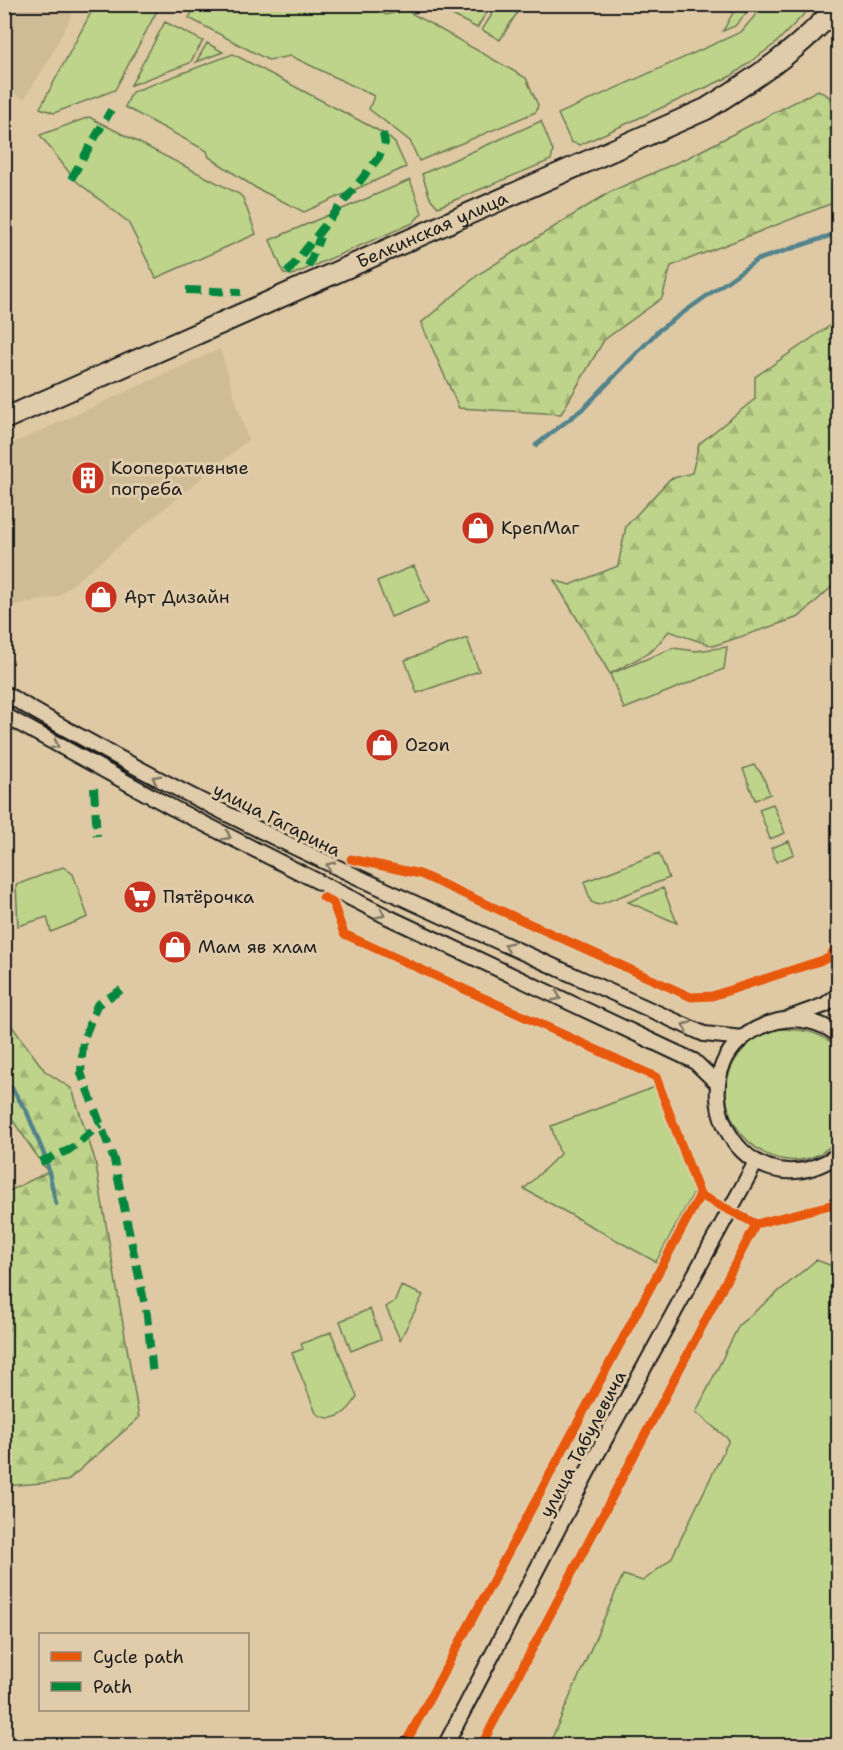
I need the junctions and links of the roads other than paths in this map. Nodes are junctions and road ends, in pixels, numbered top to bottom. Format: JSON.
{"nodes":[{"id":1,"x":838,"y":5,"type":"edge"},
{"id":2,"x":4,"y":419,"type":"edge"},
{"id":3,"x":4,"y":693,"type":"edge"},
{"id":4,"x":4,"y":715,"type":"edge"},
{"id":5,"x":838,"y":995,"type":"edge"},
{"id":6,"x":785,"y":1019,"type":"junction"},
{"id":7,"x":838,"y":1035,"type":"edge"},
{"id":8,"x":743,"y":1038,"type":"junction"},
{"id":9,"x":717,"y":1083,"type":"junction"},
{"id":10,"x":838,"y":1155,"type":"edge"},
{"id":11,"x":756,"y":1162,"type":"junction"},
{"id":12,"x":824,"y":1164,"type":"junction"},
{"id":13,"x":838,"y":1169,"type":"edge"},
{"id":14,"x":445,"y":1746,"type":"edge"}],
"edges":[{"from":1,"to":2,"type":"main road","name":"Белкинская улица"},
{"from":8,"to":3,"type":"street","name":"улица Гагарина","one_way":true},
{"from":4,"to":9,"type":"street","name":"улица Гагарина","one_way":true},
{"from":5,"to":6,"type":"street"},
{"from":6,"to":7,"type":"street"},
{"from":6,"to":8,"type":"street"},
{"from":8,"to":9,"type":"street"},
{"from":9,"to":11,"type":"street"},
{"from":10,"to":12,"type":"street"},
{"from":11,"to":12,"type":"street"},
{"from":11,"to":14,"type":"street","name":"улица Табулевича"},
{"from":12,"to":13,"type":"street"}]}
